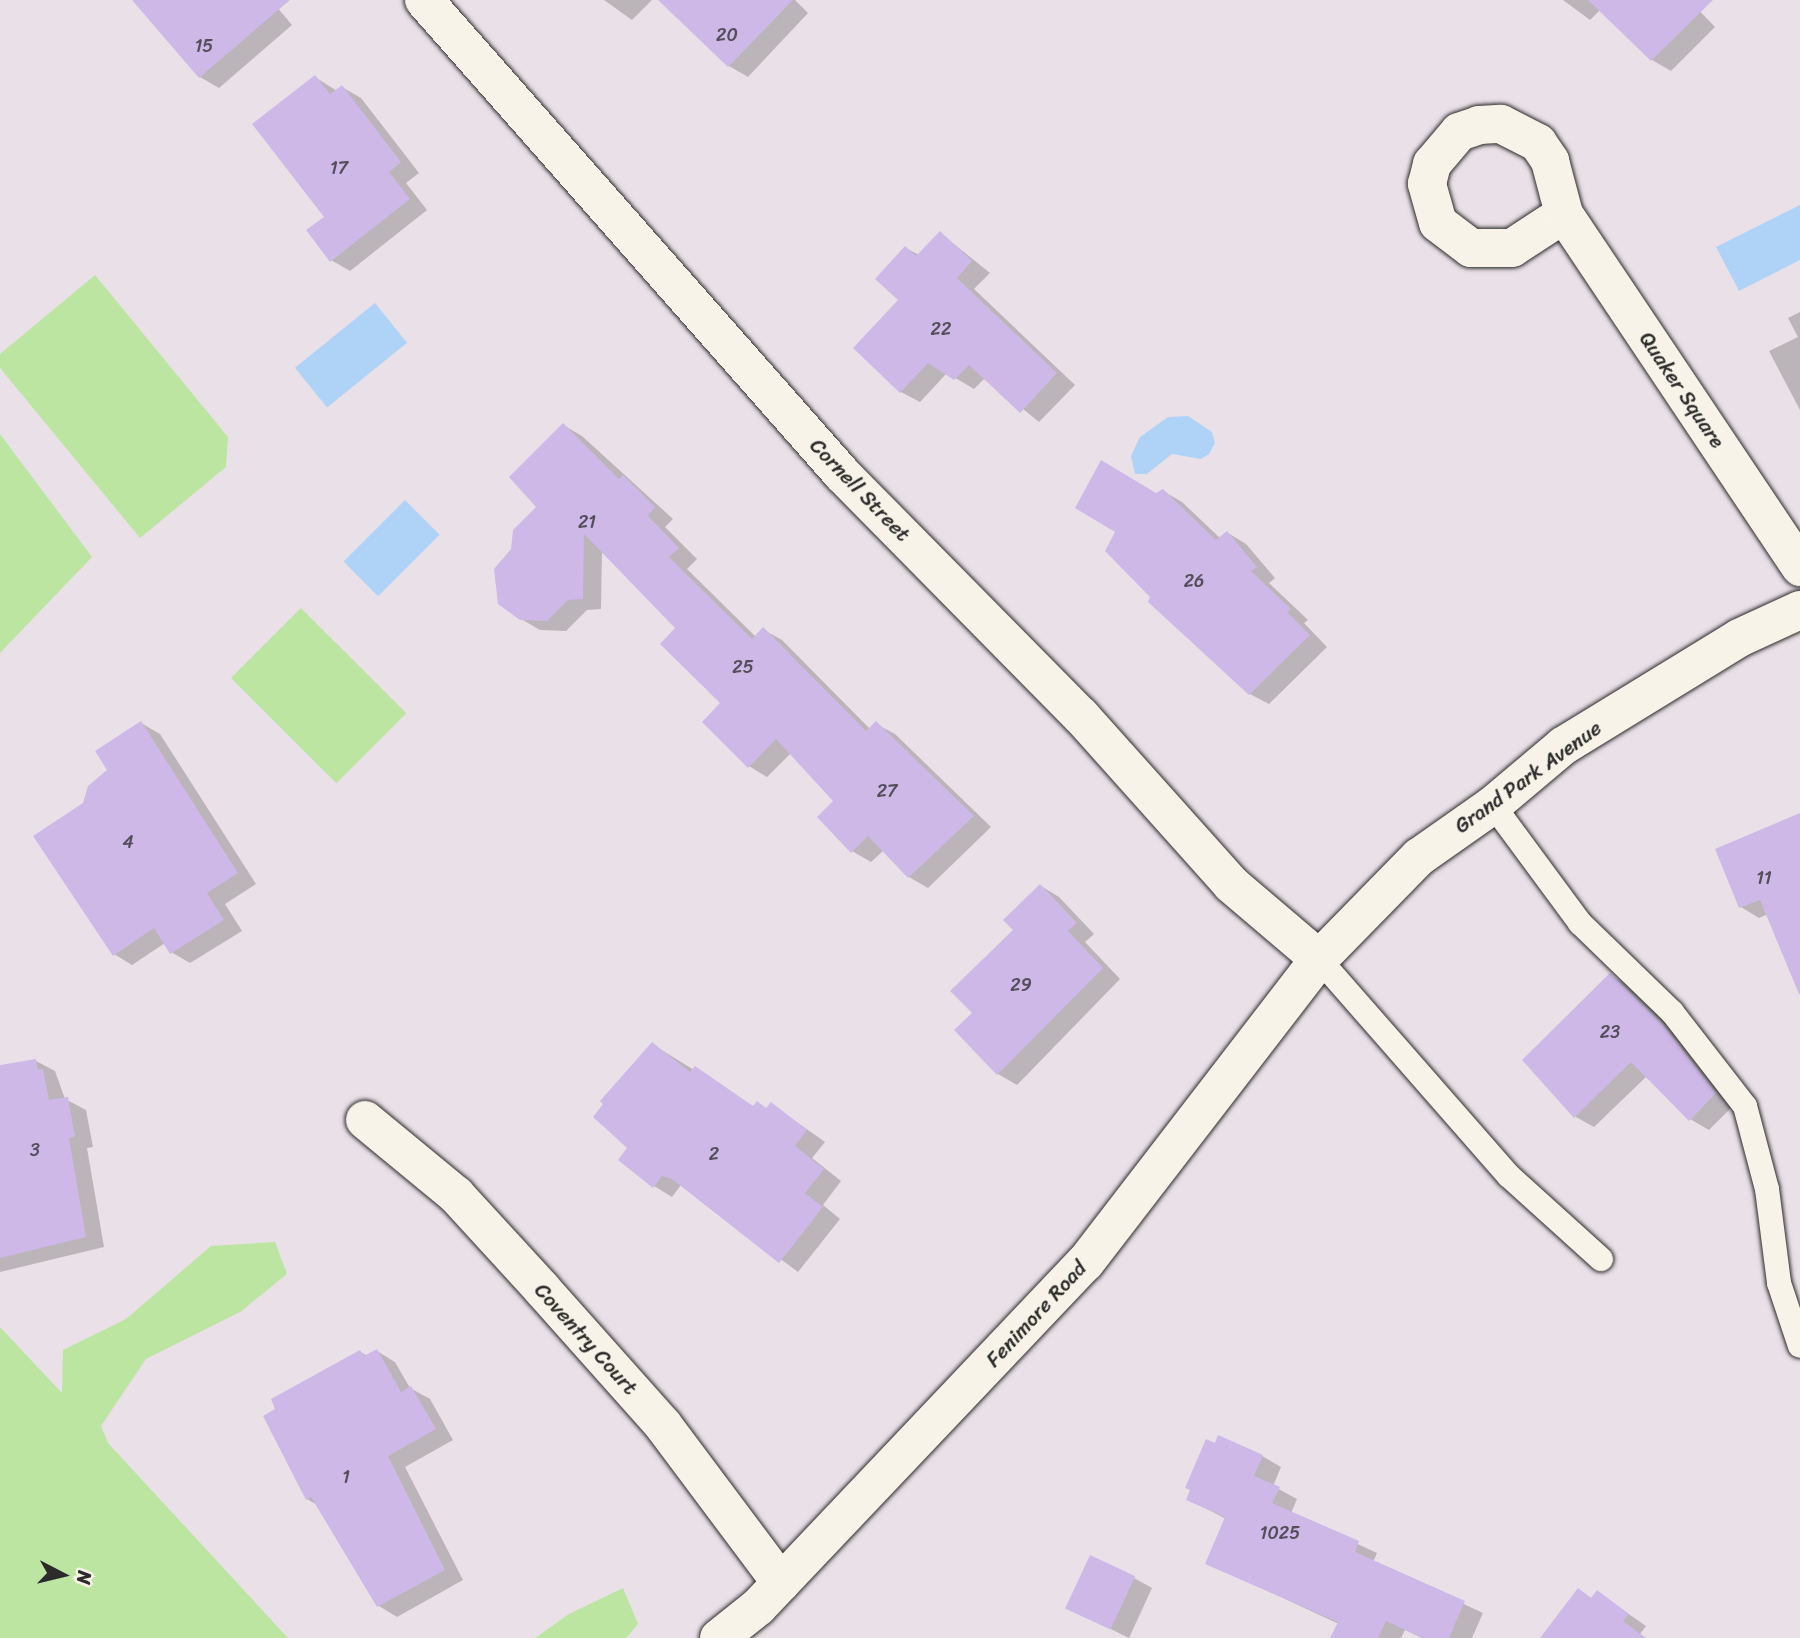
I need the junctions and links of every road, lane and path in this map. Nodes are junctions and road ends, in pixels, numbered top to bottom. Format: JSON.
{"nodes":[{"id":1,"x":424,"y":0,"type":"edge"},
{"id":2,"x":1564,"y":214,"type":"dead end"},
{"id":3,"x":1800,"y":567,"type":"edge"},
{"id":4,"x":1800,"y":610,"type":"edge"},
{"id":5,"x":1493,"y":805,"type":"junction"},
{"id":6,"x":1319,"y":959,"type":"junction"},
{"id":7,"x":365,"y":1120,"type":"dead end"},
{"id":8,"x":1601,"y":1259,"type":"dead end"},
{"id":9,"x":1800,"y":1346,"type":"edge"},
{"id":10,"x":781,"y":1583,"type":"junction"},
{"id":11,"x":719,"y":1638,"type":"edge"}],
"edges":[{"from":1,"to":6,"type":"street","name":"Cornell Street"},
{"from":2,"to":3,"type":"street","name":"Quaker Square"},
{"from":4,"to":5,"type":"street","name":"Grand Park Avenue"},
{"from":5,"to":6,"type":"street","name":"Grand Park Avenue"},
{"from":5,"to":9,"type":"lane"},
{"from":6,"to":8,"type":"lane"},
{"from":6,"to":10,"type":"street","name":"Fenimore Road"},
{"from":7,"to":10,"type":"street","name":"Coventry Court"},
{"from":10,"to":11,"type":"street","name":"Fenimore Road"}]}
